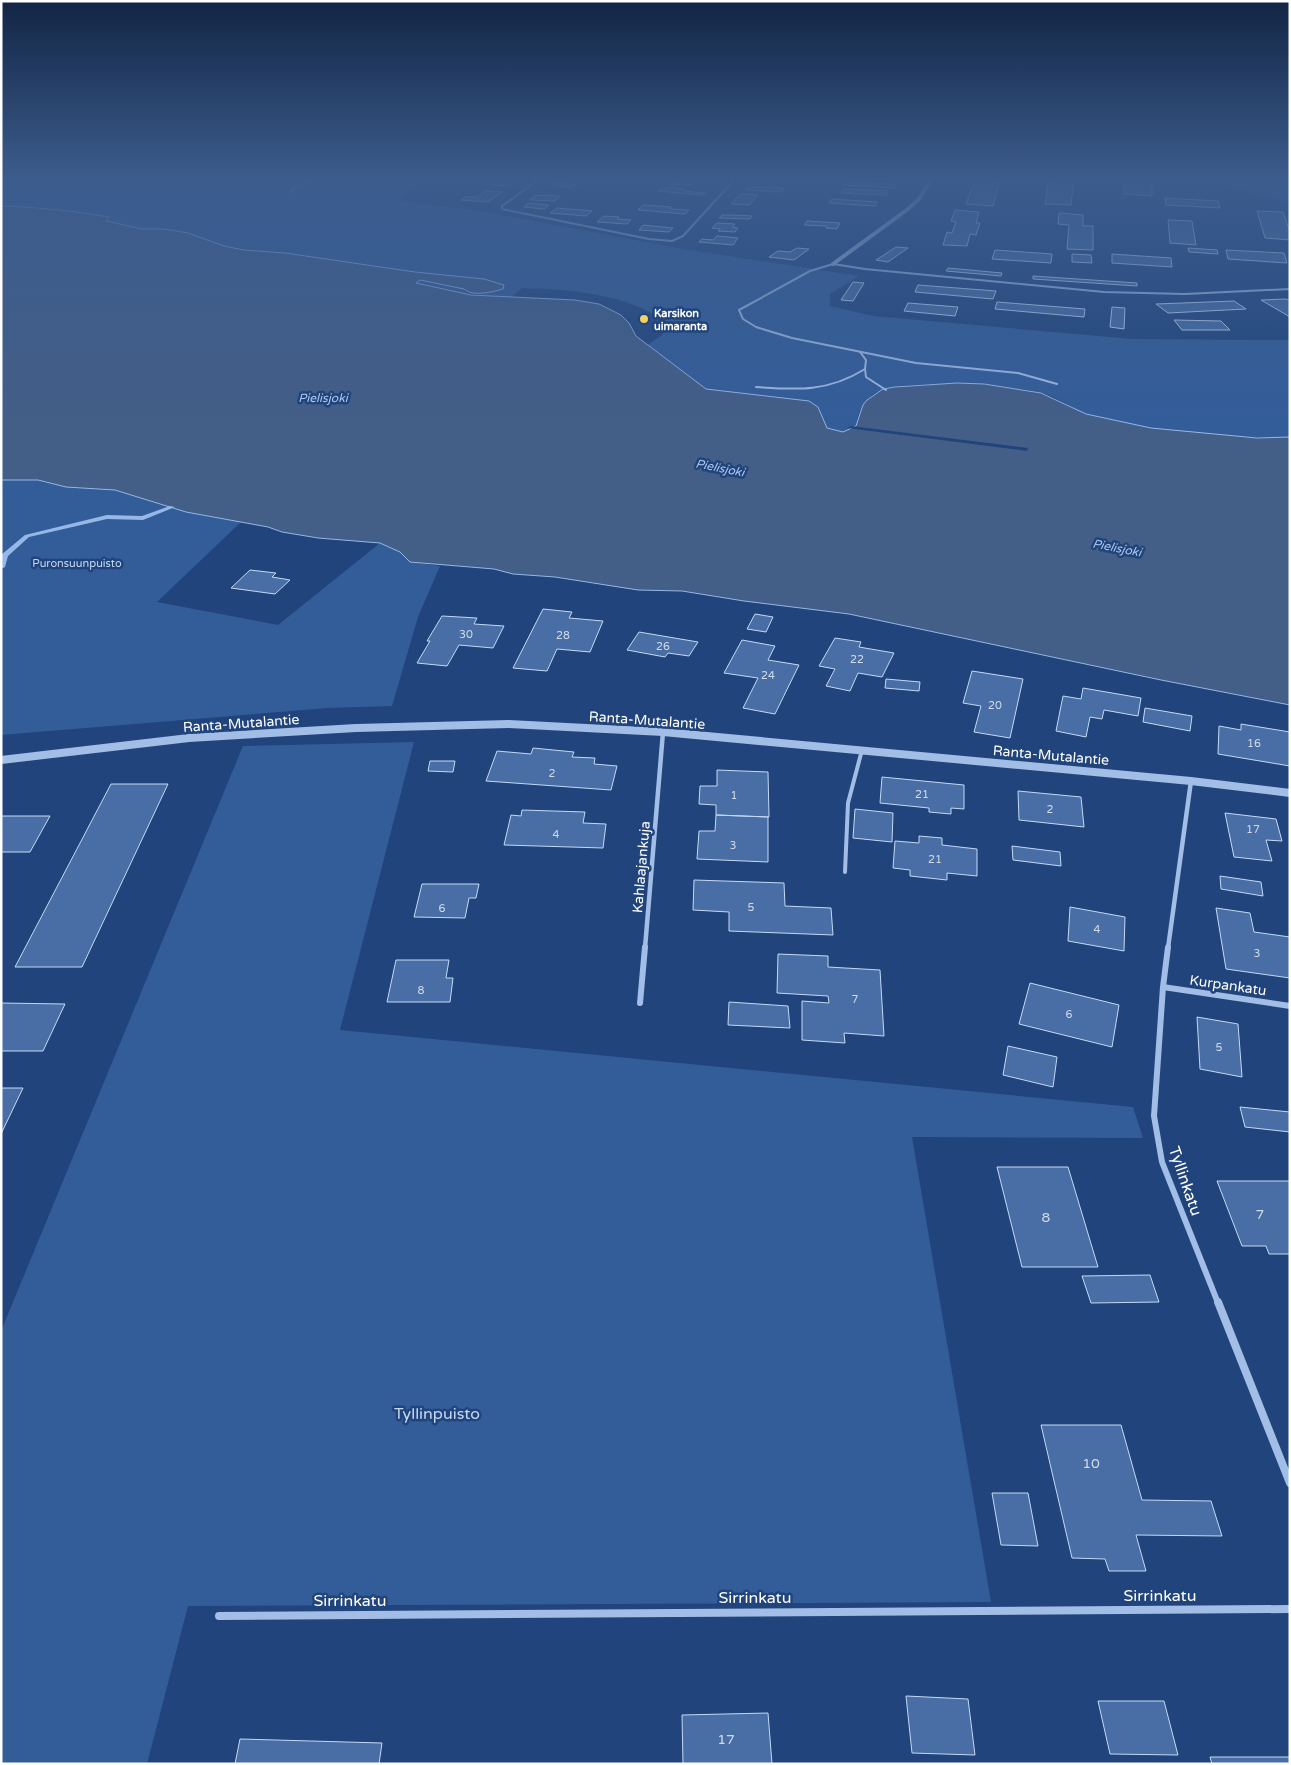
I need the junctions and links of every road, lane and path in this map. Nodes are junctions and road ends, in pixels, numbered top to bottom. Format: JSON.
{"nodes":[{"id":1,"x":838,"y":260,"type":"edge"},
{"id":2,"x":833,"y":264,"type":"junction"},
{"id":3,"x":1290,"y":289,"type":"edge"},
{"id":4,"x":860,"y":352,"type":"junction"},
{"id":5,"x":865,"y":369,"type":"junction"},
{"id":6,"x":1057,"y":384,"type":"dead end"},
{"id":7,"x":756,"y":387,"type":"dead end"},
{"id":8,"x":886,"y":390,"type":"dead end"},
{"id":9,"x":663,"y":732,"type":"junction"},
{"id":10,"x":862,"y":750,"type":"junction"},
{"id":11,"x":1,"y":760,"type":"edge"},
{"id":12,"x":1191,"y":781,"type":"junction"},
{"id":13,"x":1290,"y":793,"type":"edge"},
{"id":14,"x":844,"y":872,"type":"dead end"},
{"id":15,"x":1163,"y":987,"type":"junction"},
{"id":16,"x":640,"y":1003,"type":"dead end"},
{"id":17,"x":1290,"y":1006,"type":"edge"},
{"id":18,"x":1290,"y":1483,"type":"edge"},
{"id":19,"x":1290,"y":1609,"type":"edge"},
{"id":20,"x":220,"y":1616,"type":"dead end"}],
"edges":[{"from":1,"to":2,"type":"street"},
{"from":2,"to":3,"type":"street"},
{"from":2,"to":4,"type":"lane"},
{"from":4,"to":5,"type":"lane"},
{"from":4,"to":6,"type":"lane"},
{"from":5,"to":7,"type":"lane"},
{"from":5,"to":8,"type":"lane"},
{"from":9,"to":10,"type":"street","name":"Ranta-Mutalantie"},
{"from":9,"to":11,"type":"street","name":"Ranta-Mutalantie"},
{"from":9,"to":16,"type":"street","name":"Kahlaajankuja"},
{"from":10,"to":12,"type":"street","name":"Ranta-Mutalantie"},
{"from":10,"to":14,"type":"lane"},
{"from":12,"to":13,"type":"street","name":"Ranta-Mutalantie"},
{"from":12,"to":15,"type":"street","name":"Tyllinkatu"},
{"from":15,"to":17,"type":"street","name":"Kurpankatu"},
{"from":15,"to":18,"type":"street","name":"Tyllinkatu"},
{"from":19,"to":20,"type":"street","name":"Sirrinkatu"}]}
